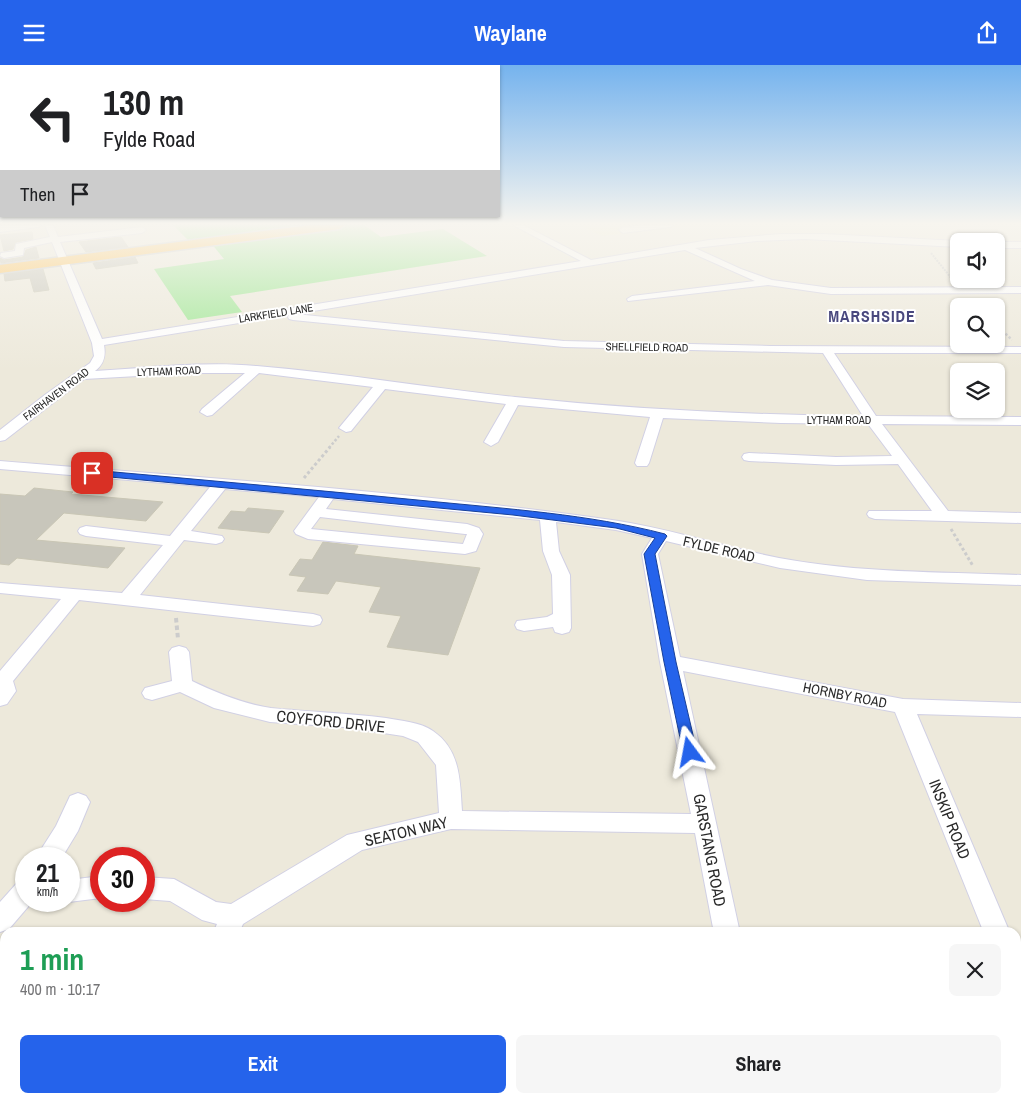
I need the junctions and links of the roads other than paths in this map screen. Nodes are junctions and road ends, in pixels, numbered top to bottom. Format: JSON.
{"nodes":[{"id":1,"x":70,"y":273,"type":"edge"},
{"id":2,"x":526,"y":273,"type":"edge"},
{"id":3,"x":749,"y":273,"type":"edge"},
{"id":4,"x":770,"y":282,"type":"junction"},
{"id":5,"x":1021,"y":290,"type":"edge"},
{"id":6,"x":632,"y":299,"type":"dead end"},
{"id":7,"x":316,"y":307,"type":"junction"},
{"id":8,"x":275,"y":313,"type":"junction"},
{"id":9,"x":313,"y":319,"type":"junction"},
{"id":10,"x":98,"y":343,"type":"junction"},
{"id":11,"x":1018,"y":347,"type":"edge"},
{"id":12,"x":826,"y":349,"type":"junction"},
{"id":13,"x":256,"y":369,"type":"junction"},
{"id":14,"x":82,"y":375,"type":"junction"},
{"id":15,"x":382,"y":385,"type":"junction"},
{"id":16,"x":514,"y":401,"type":"junction"},
{"id":17,"x":207,"y":413,"type":"dead end"},
{"id":18,"x":658,"y":414,"type":"junction"},
{"id":19,"x":872,"y":420,"type":"junction"},
{"id":20,"x":1021,"y":421,"type":"edge"},
{"id":21,"x":346,"y":428,"type":"road end"},
{"id":22,"x":0,"y":437,"type":"edge"},
{"id":23,"x":491,"y":443,"type":"dead end"},
{"id":24,"x":749,"y":457,"type":"dead end"},
{"id":25,"x":902,"y":460,"type":"junction"},
{"id":26,"x":642,"y":463,"type":"dead end"},
{"id":27,"x":0,"y":465,"type":"edge"},
{"id":28,"x":220,"y":483,"type":"junction"},
{"id":29,"x":329,"y":494,"type":"junction"},
{"id":30,"x":318,"y":510,"type":"junction"},
{"id":31,"x":875,"y":515,"type":"dead end"},
{"id":32,"x":943,"y":515,"type":"junction"},
{"id":33,"x":548,"y":517,"type":"junction"},
{"id":34,"x":1021,"y":519,"type":"edge"},
{"id":35,"x":86,"y":531,"type":"dead end"},
{"id":36,"x":661,"y":536,"type":"junction"},
{"id":37,"x":176,"y":538,"type":"junction"},
{"id":38,"x":216,"y":539,"type":"dead end"},
{"id":39,"x":1021,"y":580,"type":"edge"},
{"id":40,"x":0,"y":588,"type":"edge"},
{"id":41,"x":74,"y":595,"type":"junction"},
{"id":42,"x":127,"y":599,"type":"junction"},
{"id":43,"x":313,"y":620,"type":"dead end"},
{"id":44,"x":524,"y":625,"type":"dead end"},
{"id":45,"x":179,"y":652,"type":"road end"},
{"id":46,"x":670,"y":662,"type":"junction"},
{"id":47,"x":182,"y":685,"type":"junction"},
{"id":48,"x":152,"y":693,"type":"dead end"},
{"id":49,"x":0,"y":699,"type":"edge"},
{"id":50,"x":904,"y":706,"type":"junction"},
{"id":51,"x":1021,"y":711,"type":"edge"},
{"id":52,"x":78,"y":802,"type":"dead end"},
{"id":53,"x":451,"y":820,"type":"junction"},
{"id":54,"x":706,"y":824,"type":"junction"},
{"id":55,"x":56,"y":847,"type":"edge"},
{"id":56,"x":155,"y":889,"type":"edge"},
{"id":57,"x":15,"y":904,"type":"edge"},
{"id":58,"x":0,"y":921,"type":"edge"},
{"id":59,"x":230,"y":924,"type":"edge"},
{"id":60,"x":726,"y":927,"type":"edge"},
{"id":61,"x":994,"y":927,"type":"edge"}],
"edges":[{"from":1,"to":10,"type":"street"},
{"from":2,"to":7,"type":"street","name":"LARKFIELD LANE"},
{"from":3,"to":4,"type":"street"},
{"from":4,"to":5,"type":"street"},
{"from":4,"to":6,"type":"street"},
{"from":7,"to":8,"type":"street","name":"LARKFIELD LANE"},
{"from":7,"to":9,"type":"street"},
{"from":8,"to":9,"type":"street","name":"SHELLFIELD ROAD"},
{"from":8,"to":10,"type":"street","name":"LARKFIELD LANE"},
{"from":9,"to":12,"type":"street","name":"SHELLFIELD ROAD"},
{"from":10,"to":14,"type":"street","name":"FAIRHAVEN ROAD"},
{"from":11,"to":12,"type":"street","name":"SHELLFIELD ROAD"},
{"from":12,"to":19,"type":"street"},
{"from":13,"to":14,"type":"street","name":"LYTHAM ROAD"},
{"from":13,"to":15,"type":"street","name":"LYTHAM ROAD"},
{"from":13,"to":17,"type":"street"},
{"from":14,"to":22,"type":"street","name":"FAIRHAVEN ROAD"},
{"from":15,"to":16,"type":"street","name":"LYTHAM ROAD"},
{"from":15,"to":21,"type":"street"},
{"from":16,"to":18,"type":"street","name":"LYTHAM ROAD"},
{"from":16,"to":23,"type":"street"},
{"from":18,"to":19,"type":"street","name":"LYTHAM ROAD"},
{"from":18,"to":26,"type":"street"},
{"from":19,"to":20,"type":"street","name":"LYTHAM ROAD"},
{"from":19,"to":25,"type":"street"},
{"from":24,"to":25,"type":"street"},
{"from":25,"to":32,"type":"street"},
{"from":27,"to":28,"type":"street","name":"FYLDE ROAD"},
{"from":28,"to":29,"type":"street","name":"FYLDE ROAD"},
{"from":28,"to":37,"type":"street"},
{"from":29,"to":30,"type":"street"},
{"from":29,"to":33,"type":"street","name":"FYLDE ROAD"},
{"from":30,"to":30,"type":"street"},
{"from":31,"to":32,"type":"street"},
{"from":32,"to":34,"type":"street"},
{"from":33,"to":36,"type":"street","name":"FYLDE ROAD"},
{"from":33,"to":44,"type":"street"},
{"from":35,"to":37,"type":"street"},
{"from":36,"to":39,"type":"street","name":"FYLDE ROAD"},
{"from":36,"to":46,"type":"street","name":"GARSTANG ROAD"},
{"from":37,"to":38,"type":"street"},
{"from":37,"to":42,"type":"street"},
{"from":40,"to":41,"type":"street"},
{"from":41,"to":42,"type":"street"},
{"from":41,"to":49,"type":"street"},
{"from":42,"to":43,"type":"street"},
{"from":45,"to":47,"type":"street"},
{"from":46,"to":50,"type":"street","name":"HORNBY ROAD"},
{"from":46,"to":54,"type":"street","name":"GARSTANG ROAD"},
{"from":47,"to":48,"type":"street"},
{"from":47,"to":53,"type":"street","name":"COYFORD DRIVE"},
{"from":50,"to":51,"type":"street","name":"HORNBY ROAD"},
{"from":50,"to":61,"type":"street","name":"INSKIP ROAD"},
{"from":52,"to":55,"type":"street"},
{"from":53,"to":54,"type":"street","name":"SEATON WAY"},
{"from":53,"to":59,"type":"street","name":"SEATON WAY"},
{"from":54,"to":60,"type":"street","name":"GARSTANG ROAD"},
{"from":56,"to":59,"type":"street"},
{"from":57,"to":58,"type":"street"}]}
